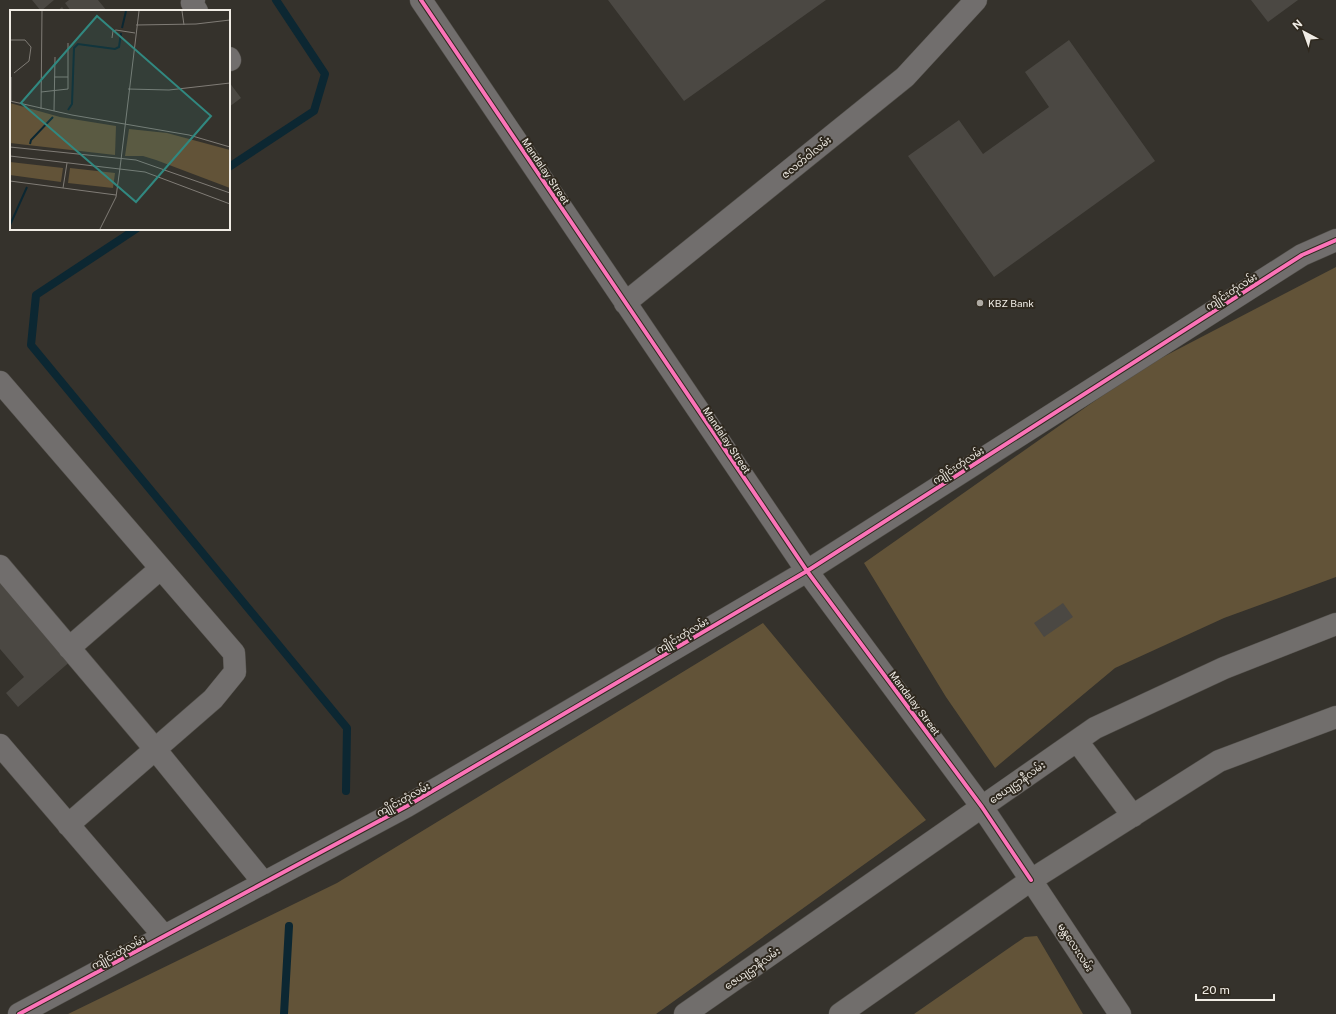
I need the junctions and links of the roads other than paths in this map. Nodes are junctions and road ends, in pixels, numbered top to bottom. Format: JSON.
{"nodes":[{"id":1,"x":194,"y":0,"type":"edge"},
{"id":2,"x":421,"y":0,"type":"edge"},
{"id":3,"x":976,"y":0,"type":"edge"},
{"id":4,"x":196,"y":10,"type":"edge"},
{"id":5,"x":1336,"y":240,"type":"edge"},
{"id":6,"x":625,"y":303,"type":"junction"},
{"id":7,"x":0,"y":382,"type":"edge"},
{"id":8,"x":0,"y":566,"type":"edge"},
{"id":9,"x":160,"y":569,"type":"junction"},
{"id":10,"x":807,"y":571,"type":"junction"},
{"id":11,"x":1336,"y":624,"type":"edge"},
{"id":12,"x":69,"y":648,"type":"junction"},
{"id":13,"x":1336,"y":717,"type":"edge"},
{"id":14,"x":1077,"y":741,"type":"junction"},
{"id":15,"x":0,"y":745,"type":"edge"},
{"id":16,"x":155,"y":749,"type":"junction"},
{"id":17,"x":982,"y":807,"type":"junction"},
{"id":18,"x":1133,"y":816,"type":"junction"},
{"id":19,"x":68,"y":825,"type":"junction"},
{"id":20,"x":1032,"y":880,"type":"junction"},
{"id":21,"x":264,"y":883,"type":"junction"},
{"id":22,"x":164,"y":936,"type":"junction"},
{"id":23,"x":19,"y":1014,"type":"edge"},
{"id":24,"x":685,"y":1014,"type":"edge"},
{"id":25,"x":840,"y":1014,"type":"edge"},
{"id":26,"x":1120,"y":1014,"type":"edge"}],
"edges":[{"from":1,"to":4,"type":"street"},
{"from":2,"to":6,"type":"street","name":"Mandalay Street"},
{"from":3,"to":6,"type":"street","name":"ဇလတ်ဝါလမ်း"},
{"from":5,"to":10,"type":"street","name":"ကျိုင်းတုံလမ်း"},
{"from":6,"to":10,"type":"street","name":"Mandalay Street"},
{"from":7,"to":9,"type":"street"},
{"from":8,"to":12,"type":"street"},
{"from":9,"to":12,"type":"street"},
{"from":9,"to":16,"type":"street"},
{"from":10,"to":17,"type":"street","name":"Mandalay Street"},
{"from":10,"to":21,"type":"street","name":"ကျိုင်းတုံလမ်း"},
{"from":11,"to":14,"type":"main road","name":"ဇေယျဌာနီလမ်း"},
{"from":12,"to":16,"type":"street"},
{"from":13,"to":18,"type":"main road"},
{"from":14,"to":17,"type":"main road","name":"ဇေယျဌာနီလမ်း"},
{"from":14,"to":18,"type":"main road"},
{"from":15,"to":19,"type":"street"},
{"from":16,"to":19,"type":"street"},
{"from":16,"to":21,"type":"street"},
{"from":17,"to":20,"type":"street","name":"Mandalay Street"},
{"from":17,"to":24,"type":"main road","name":"ဇေယျဌာနီလမ်း"},
{"from":18,"to":20,"type":"main road"},
{"from":19,"to":22,"type":"street"},
{"from":20,"to":25,"type":"main road"},
{"from":20,"to":26,"type":"main road","name":"မန္တလေးလမ်း"},
{"from":21,"to":22,"type":"street","name":"ကျိုင်းတုံလမ်း"},
{"from":22,"to":23,"type":"street","name":"ကျိုင်းတုံလမ်း"}]}
